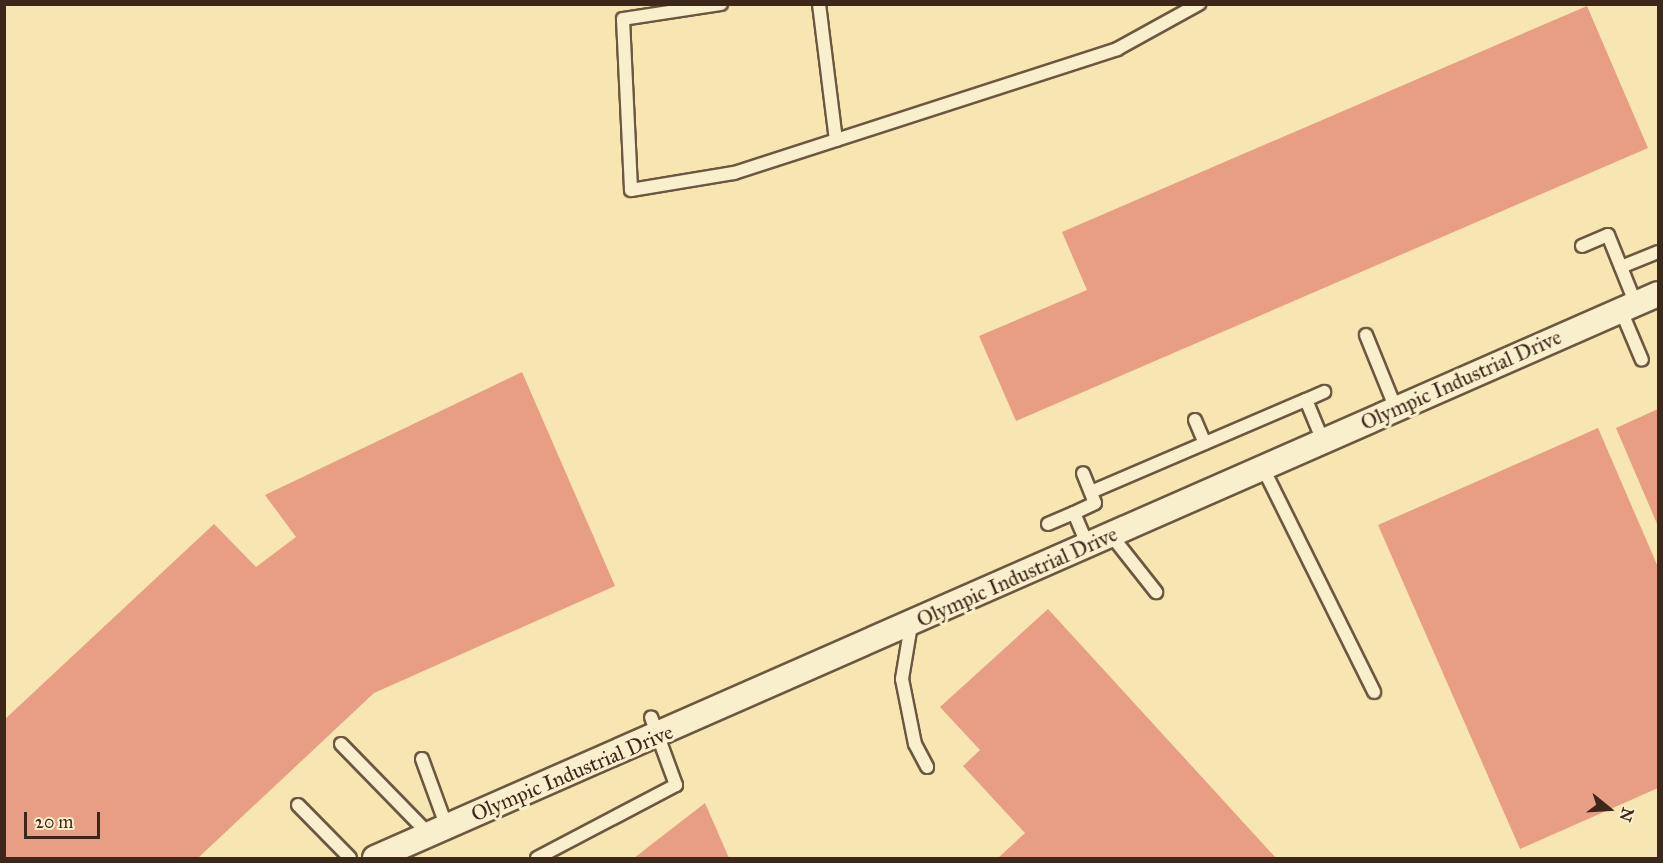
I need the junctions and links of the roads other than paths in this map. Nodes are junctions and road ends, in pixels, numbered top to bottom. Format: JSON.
{"nodes":[{"id":1,"x":721,"y":4,"type":"edge"},
{"id":2,"x":819,"y":4,"type":"edge"},
{"id":3,"x":1193,"y":5,"type":"edge"},
{"id":4,"x":836,"y":140,"type":"junction"},
{"id":5,"x":1582,"y":246,"type":"dead end"},
{"id":6,"x":1659,"y":252,"type":"edge"},
{"id":7,"x":1621,"y":267,"type":"junction"},
{"id":8,"x":1659,"y":294,"type":"edge"},
{"id":9,"x":1628,"y":305,"type":"junction"},
{"id":10,"x":1366,"y":335,"type":"dead end"},
{"id":11,"x":1642,"y":360,"type":"dead end"},
{"id":12,"x":1324,"y":392,"type":"dead end"},
{"id":13,"x":1306,"y":400,"type":"junction"},
{"id":14,"x":1396,"y":409,"type":"junction"},
{"id":15,"x":1195,"y":420,"type":"dead end"},
{"id":16,"x":1323,"y":441,"type":"junction"},
{"id":17,"x":1205,"y":443,"type":"junction"},
{"id":18,"x":1263,"y":468,"type":"junction"},
{"id":19,"x":1083,"y":473,"type":"dead end"},
{"id":20,"x":1091,"y":492,"type":"junction"},
{"id":21,"x":1074,"y":513,"type":"junction"},
{"id":22,"x":1048,"y":524,"type":"dead end"},
{"id":23,"x":1111,"y":535,"type":"junction"},
{"id":24,"x":1088,"y":546,"type":"junction"},
{"id":25,"x":1156,"y":592,"type":"dead end"},
{"id":26,"x":911,"y":625,"type":"junction"},
{"id":27,"x":1374,"y":692,"type":"dead end"},
{"id":28,"x":654,"y":727,"type":"junction"},
{"id":29,"x":341,"y":744,"type":"dead end"},
{"id":30,"x":422,"y":759,"type":"dead end"},
{"id":31,"x":927,"y":767,"type":"dead end"},
{"id":32,"x":298,"y":805,"type":"dead end"},
{"id":33,"x":437,"y":829,"type":"junction"},
{"id":34,"x":350,"y":858,"type":"edge"},
{"id":35,"x":375,"y":858,"type":"edge"},
{"id":36,"x":537,"y":858,"type":"edge"}],
"edges":[{"from":1,"to":4,"type":"lane"},
{"from":2,"to":4,"type":"lane"},
{"from":3,"to":4,"type":"lane"},
{"from":5,"to":7,"type":"lane"},
{"from":6,"to":7,"type":"lane"},
{"from":7,"to":9,"type":"lane"},
{"from":8,"to":9,"type":"street","name":"Olympic Industrial Drive"},
{"from":9,"to":11,"type":"lane"},
{"from":9,"to":14,"type":"street","name":"Olympic Industrial Drive"},
{"from":10,"to":14,"type":"lane"},
{"from":12,"to":13,"type":"lane"},
{"from":13,"to":16,"type":"lane"},
{"from":13,"to":17,"type":"lane"},
{"from":14,"to":16,"type":"street","name":"Olympic Industrial Drive"},
{"from":15,"to":17,"type":"lane"},
{"from":16,"to":18,"type":"street","name":"Olympic Industrial Drive"},
{"from":17,"to":20,"type":"lane"},
{"from":18,"to":23,"type":"street","name":"Olympic Industrial Drive"},
{"from":18,"to":27,"type":"lane"},
{"from":19,"to":20,"type":"lane"},
{"from":20,"to":21,"type":"lane"},
{"from":21,"to":22,"type":"lane"},
{"from":21,"to":24,"type":"lane"},
{"from":23,"to":24,"type":"street","name":"Olympic Industrial Drive"},
{"from":23,"to":25,"type":"lane"},
{"from":24,"to":26,"type":"street","name":"Olympic Industrial Drive"},
{"from":26,"to":28,"type":"street","name":"Olympic Industrial Drive"},
{"from":26,"to":31,"type":"lane"},
{"from":28,"to":33,"type":"street","name":"Olympic Industrial Drive"},
{"from":28,"to":36,"type":"lane"},
{"from":29,"to":33,"type":"lane"},
{"from":30,"to":33,"type":"lane"},
{"from":32,"to":34,"type":"lane"},
{"from":33,"to":35,"type":"street","name":"Olympic Industrial Drive"}]}
